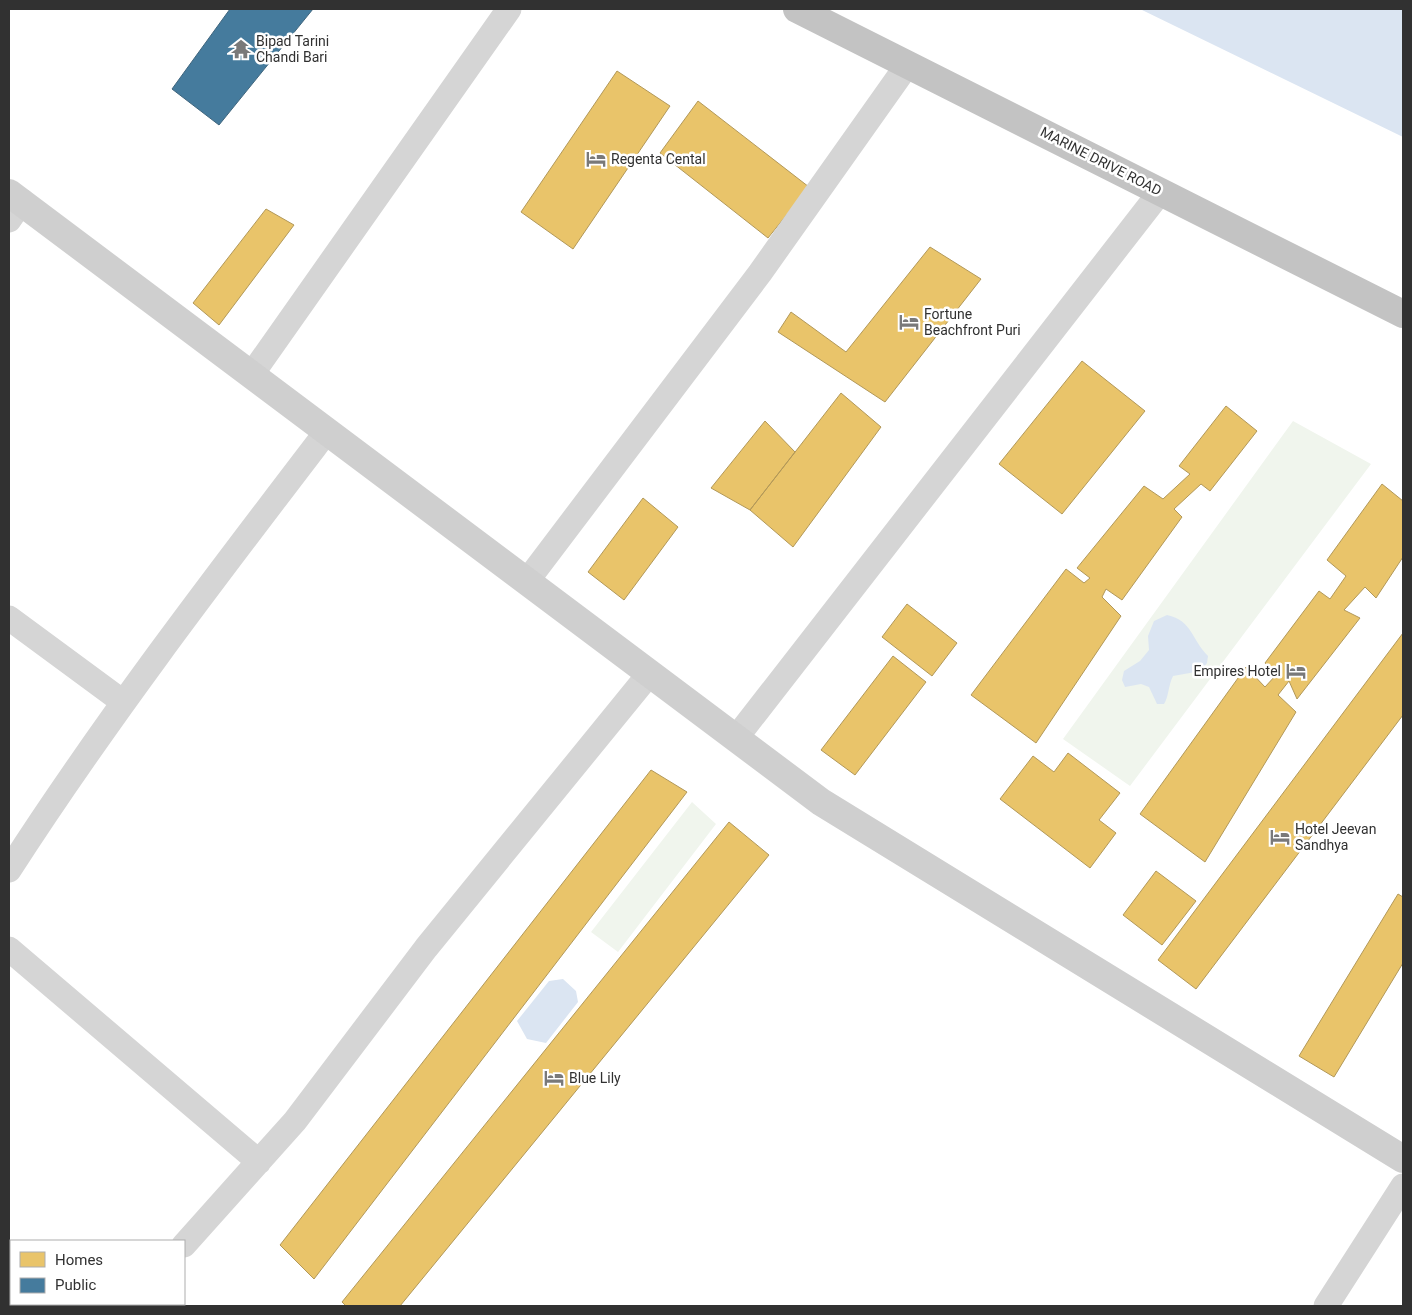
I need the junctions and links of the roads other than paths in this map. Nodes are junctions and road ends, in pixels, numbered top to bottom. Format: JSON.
{"nodes":[{"id":1,"x":509,"y":9,"type":"edge"},
{"id":2,"x":797,"y":9,"type":"edge"},
{"id":3,"x":908,"y":64,"type":"junction"},
{"id":4,"x":1162,"y":191,"type":"junction"},
{"id":5,"x":13,"y":204,"type":"edge"},
{"id":6,"x":1403,"y":314,"type":"edge"},
{"id":7,"x":252,"y":374,"type":"junction"},
{"id":8,"x":327,"y":431,"type":"junction"},
{"id":9,"x":527,"y":581,"type":"junction"},
{"id":10,"x":9,"y":618,"type":"edge"},
{"id":11,"x":650,"y":673,"type":"junction"},
{"id":12,"x":123,"y":702,"type":"junction"},
{"id":13,"x":736,"y":738,"type":"junction"},
{"id":14,"x":9,"y":870,"type":"edge"},
{"id":15,"x":9,"y":950,"type":"edge"},
{"id":16,"x":1403,"y":1159,"type":"edge"},
{"id":17,"x":259,"y":1162,"type":"junction"},
{"id":18,"x":1403,"y":1186,"type":"edge"},
{"id":19,"x":185,"y":1243,"type":"edge"},
{"id":20,"x":1326,"y":1306,"type":"edge"}],
"edges":[{"from":1,"to":7,"type":"street"},
{"from":2,"to":3,"type":"highway","name":"MARINE DRIVE ROAD"},
{"from":3,"to":4,"type":"highway","name":"MARINE DRIVE ROAD"},
{"from":3,"to":9,"type":"street"},
{"from":4,"to":6,"type":"highway","name":"MARINE DRIVE ROAD"},
{"from":4,"to":13,"type":"street"},
{"from":5,"to":7,"type":"main road"},
{"from":7,"to":8,"type":"main road"},
{"from":8,"to":9,"type":"main road"},
{"from":8,"to":12,"type":"street"},
{"from":9,"to":11,"type":"main road"},
{"from":10,"to":12,"type":"street"},
{"from":11,"to":13,"type":"main road"},
{"from":11,"to":17,"type":"street"},
{"from":12,"to":14,"type":"street"},
{"from":13,"to":16,"type":"main road"},
{"from":15,"to":17,"type":"street"},
{"from":17,"to":19,"type":"street"},
{"from":18,"to":20,"type":"street"}]}
